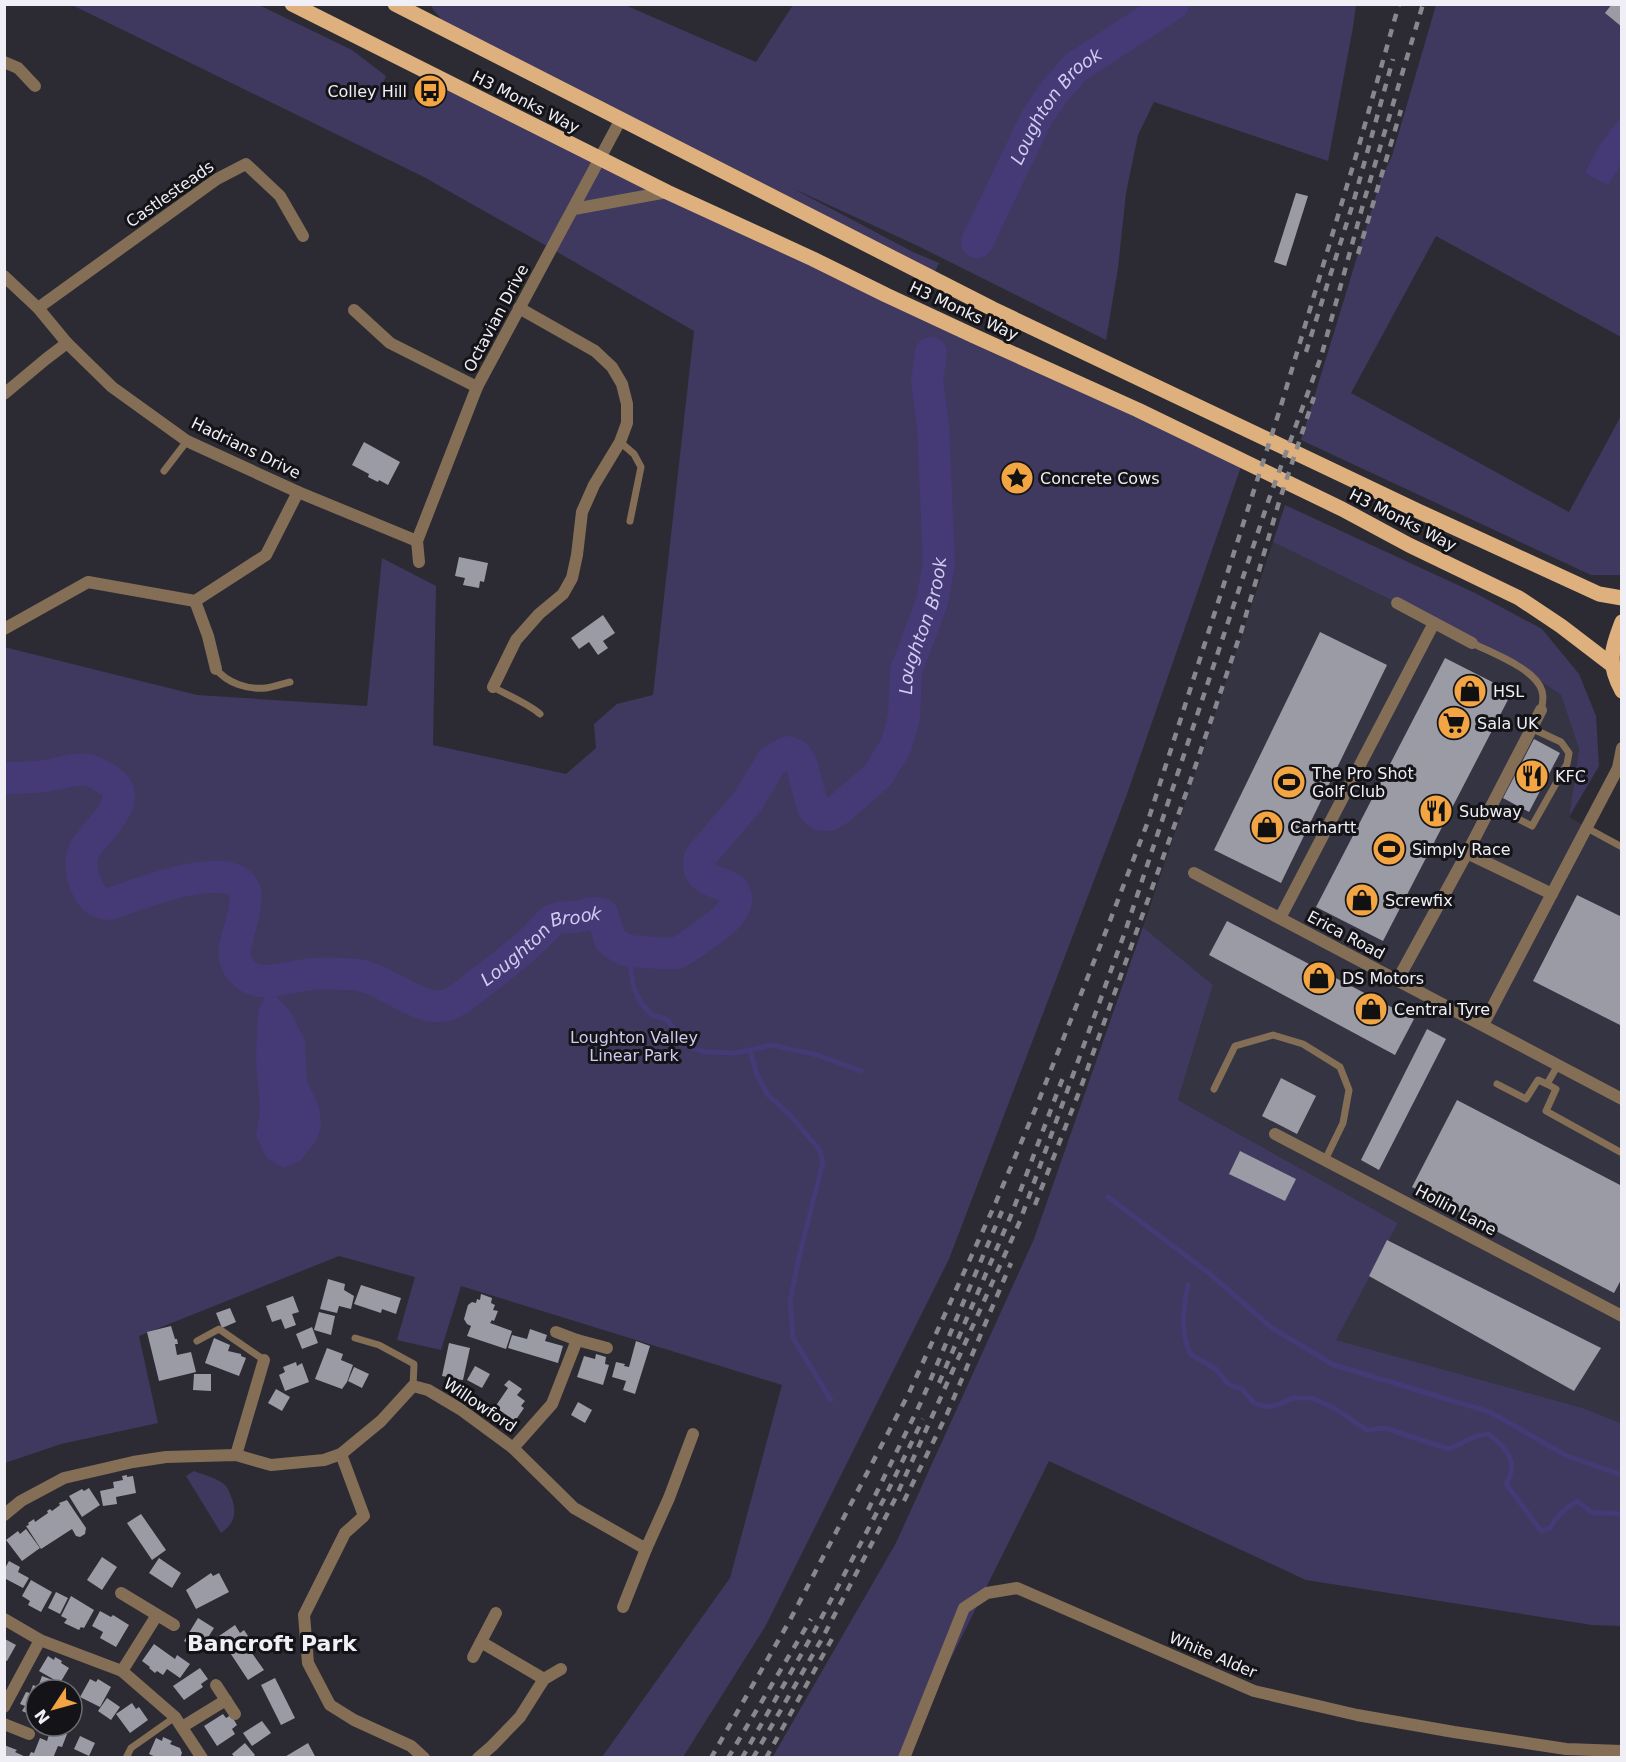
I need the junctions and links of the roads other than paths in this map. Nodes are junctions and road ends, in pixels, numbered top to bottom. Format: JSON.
{"nodes":[{"id":1,"x":292,"y":4,"type":"edge"},
{"id":2,"x":395,"y":4,"type":"edge"},
{"id":3,"x":4,"y":62,"type":"edge"},
{"id":4,"x":35,"y":86,"type":"dead end"},
{"id":5,"x":621,"y":119,"type":"junction"},
{"id":6,"x":600,"y":160,"type":"junction"},
{"id":7,"x":667,"y":192,"type":"junction"},
{"id":8,"x":574,"y":208,"type":"junction"},
{"id":9,"x":303,"y":236,"type":"dead end"},
{"id":10,"x":4,"y":276,"type":"edge"},
{"id":11,"x":38,"y":308,"type":"junction"},
{"id":12,"x":519,"y":308,"type":"junction"},
{"id":13,"x":354,"y":310,"type":"dead end"},
{"id":14,"x":67,"y":344,"type":"junction"},
{"id":15,"x":477,"y":387,"type":"junction"},
{"id":16,"x":4,"y":394,"type":"edge"},
{"id":17,"x":187,"y":441,"type":"junction"},
{"id":18,"x":620,"y":442,"type":"junction"},
{"id":19,"x":164,"y":471,"type":"dead end"},
{"id":20,"x":298,"y":492,"type":"junction"},
{"id":21,"x":630,"y":521,"type":"dead end"},
{"id":22,"x":417,"y":541,"type":"junction"},
{"id":23,"x":418,"y":562,"type":"dead end"},
{"id":24,"x":1622,"y":598,"type":"edge"},
{"id":25,"x":195,"y":601,"type":"junction"},
{"id":26,"x":1397,"y":603,"type":"dead end"},
{"id":27,"x":1622,"y":622,"type":"edge"},
{"id":28,"x":1434,"y":623,"type":"junction"},
{"id":29,"x":4,"y":629,"type":"edge"},
{"id":30,"x":1472,"y":643,"type":"joint"},
{"id":31,"x":1612,"y":665,"type":"junction"},
{"id":32,"x":216,"y":669,"type":"joint"},
{"id":33,"x":290,"y":682,"type":"dead end"},
{"id":34,"x":493,"y":687,"type":"joint"},
{"id":35,"x":1622,"y":691,"type":"edge"},
{"id":36,"x":1541,"y":710,"type":"joint"},
{"id":37,"x":540,"y":714,"type":"dead end"},
{"id":38,"x":1533,"y":729,"type":"junction"},
{"id":39,"x":1622,"y":748,"type":"edge"},
{"id":40,"x":1620,"y":767,"type":"edge"},
{"id":41,"x":1491,"y":805,"type":"junction"},
{"id":42,"x":1587,"y":828,"type":"junction"},
{"id":43,"x":1622,"y":847,"type":"edge"},
{"id":44,"x":1467,"y":853,"type":"junction"},
{"id":45,"x":1194,"y":873,"type":"dead end"},
{"id":46,"x":1552,"y":894,"type":"junction"},
{"id":47,"x":1280,"y":918,"type":"junction"},
{"id":48,"x":1397,"y":981,"type":"junction"},
{"id":49,"x":1483,"y":1025,"type":"junction"},
{"id":50,"x":1558,"y":1065,"type":"junction"},
{"id":51,"x":1497,"y":1084,"type":"dead end"},
{"id":52,"x":1547,"y":1084,"type":"junction"},
{"id":53,"x":1214,"y":1089,"type":"dead end"},
{"id":54,"x":1622,"y":1099,"type":"edge"},
{"id":55,"x":1275,"y":1134,"type":"dead end"},
{"id":56,"x":1622,"y":1153,"type":"edge"},
{"id":57,"x":1325,"y":1160,"type":"junction"},
{"id":58,"x":1622,"y":1316,"type":"edge"},
{"id":59,"x":556,"y":1332,"type":"dead end"},
{"id":60,"x":355,"y":1338,"type":"dead end"},
{"id":61,"x":577,"y":1340,"type":"junction"},
{"id":62,"x":197,"y":1341,"type":"dead end"},
{"id":63,"x":607,"y":1348,"type":"dead end"},
{"id":64,"x":264,"y":1360,"type":"joint"},
{"id":65,"x":413,"y":1386,"type":"junction"},
{"id":66,"x":693,"y":1434,"type":"dead end"},
{"id":67,"x":513,"y":1448,"type":"junction"},
{"id":68,"x":341,"y":1454,"type":"junction"},
{"id":69,"x":236,"y":1455,"type":"junction"},
{"id":70,"x":4,"y":1515,"type":"edge"},
{"id":71,"x":646,"y":1549,"type":"junction"},
{"id":72,"x":121,"y":1593,"type":"dead end"},
{"id":73,"x":623,"y":1607,"type":"dead end"},
{"id":74,"x":496,"y":1613,"type":"dead end"},
{"id":75,"x":157,"y":1615,"type":"junction"},
{"id":76,"x":4,"y":1619,"type":"edge"},
{"id":77,"x":174,"y":1625,"type":"dead end"},
{"id":78,"x":40,"y":1640,"type":"junction"},
{"id":79,"x":481,"y":1642,"type":"junction"},
{"id":80,"x":473,"y":1657,"type":"dead end"},
{"id":81,"x":561,"y":1669,"type":"dead end"},
{"id":82,"x":122,"y":1671,"type":"junction"},
{"id":83,"x":544,"y":1679,"type":"junction"},
{"id":84,"x":216,"y":1685,"type":"dead end"},
{"id":85,"x":226,"y":1700,"type":"junction"},
{"id":86,"x":4,"y":1707,"type":"edge"},
{"id":87,"x":235,"y":1714,"type":"dead end"},
{"id":88,"x":179,"y":1722,"type":"junction"},
{"id":89,"x":4,"y":1724,"type":"edge"},
{"id":90,"x":24,"y":1732,"type":"edge"},
{"id":91,"x":1622,"y":1751,"type":"edge"},
{"id":92,"x":126,"y":1758,"type":"edge"},
{"id":93,"x":202,"y":1758,"type":"edge"},
{"id":94,"x":424,"y":1758,"type":"edge"},
{"id":95,"x":478,"y":1758,"type":"edge"},
{"id":96,"x":904,"y":1758,"type":"edge"}],
"edges":[{"from":1,"to":6,"type":"main road","name":"H3 Monks Way"},
{"from":2,"to":5,"type":"main road","name":"H3 Monks Way"},
{"from":3,"to":4,"type":"street"},
{"from":5,"to":6,"type":"street","name":"Octavian Drive"},
{"from":5,"to":24,"type":"main road","name":"H3 Monks Way"},
{"from":6,"to":7,"type":"main road","name":"H3 Monks Way"},
{"from":6,"to":8,"type":"street","name":"Octavian Drive"},
{"from":7,"to":8,"type":"street"},
{"from":7,"to":31,"type":"main road","name":"H3 Monks Way"},
{"from":8,"to":12,"type":"street","name":"Octavian Drive"},
{"from":9,"to":11,"type":"street","name":"Castlesteads"},
{"from":10,"to":11,"type":"street","name":"Hadrians Drive"},
{"from":11,"to":14,"type":"street","name":"Hadrians Drive"},
{"from":12,"to":15,"type":"street","name":"Octavian Drive"},
{"from":12,"to":18,"type":"street"},
{"from":13,"to":15,"type":"street"},
{"from":14,"to":16,"type":"street"},
{"from":14,"to":17,"type":"street","name":"Hadrians Drive"},
{"from":15,"to":22,"type":"street","name":"Octavian Drive"},
{"from":17,"to":19,"type":"lane"},
{"from":17,"to":20,"type":"street","name":"Hadrians Drive"},
{"from":18,"to":21,"type":"lane"},
{"from":18,"to":34,"type":"street"},
{"from":20,"to":22,"type":"street","name":"Hadrians Drive"},
{"from":20,"to":25,"type":"street"},
{"from":22,"to":23,"type":"street"},
{"from":25,"to":29,"type":"street"},
{"from":25,"to":32,"type":"street"},
{"from":26,"to":28,"type":"street"},
{"from":27,"to":31,"type":"main road"},
{"from":28,"to":30,"type":"street"},
{"from":28,"to":47,"type":"street"},
{"from":30,"to":36,"type":"lane"},
{"from":31,"to":35,"type":"main road"},
{"from":32,"to":33,"type":"lane"},
{"from":34,"to":37,"type":"lane"},
{"from":36,"to":38,"type":"street"},
{"from":38,"to":41,"type":"street"},
{"from":38,"to":41,"type":"lane"},
{"from":39,"to":40,"type":"street"},
{"from":40,"to":42,"type":"street"},
{"from":41,"to":44,"type":"street"},
{"from":42,"to":43,"type":"lane"},
{"from":42,"to":46,"type":"street"},
{"from":44,"to":46,"type":"street"},
{"from":44,"to":48,"type":"street"},
{"from":45,"to":47,"type":"street","name":"Erica Road"},
{"from":46,"to":49,"type":"street"},
{"from":47,"to":48,"type":"street","name":"Erica Road"},
{"from":48,"to":49,"type":"street","name":"Erica Road"},
{"from":49,"to":50,"type":"street","name":"Erica Road"},
{"from":50,"to":52,"type":"lane"},
{"from":50,"to":54,"type":"street","name":"Erica Road"},
{"from":51,"to":52,"type":"lane"},
{"from":52,"to":56,"type":"lane"},
{"from":53,"to":57,"type":"lane"},
{"from":55,"to":57,"type":"street","name":"Hollin Lane"},
{"from":57,"to":58,"type":"street","name":"Hollin Lane"},
{"from":59,"to":61,"type":"street"},
{"from":60,"to":65,"type":"lane"},
{"from":61,"to":63,"type":"street"},
{"from":61,"to":67,"type":"street","name":"Willowford"},
{"from":62,"to":64,"type":"lane"},
{"from":64,"to":69,"type":"street"},
{"from":65,"to":67,"type":"street","name":"Willowford"},
{"from":65,"to":68,"type":"street"},
{"from":66,"to":71,"type":"street"},
{"from":67,"to":71,"type":"street","name":"Willowford"},
{"from":68,"to":69,"type":"street"},
{"from":68,"to":94,"type":"street"},
{"from":69,"to":70,"type":"street"},
{"from":71,"to":73,"type":"street"},
{"from":72,"to":75,"type":"street"},
{"from":74,"to":79,"type":"street"},
{"from":75,"to":77,"type":"street"},
{"from":75,"to":82,"type":"street"},
{"from":76,"to":78,"type":"street"},
{"from":78,"to":82,"type":"street"},
{"from":78,"to":86,"type":"street"},
{"from":79,"to":80,"type":"street"},
{"from":79,"to":83,"type":"street"},
{"from":81,"to":83,"type":"street"},
{"from":82,"to":88,"type":"street"},
{"from":83,"to":95,"type":"street"},
{"from":84,"to":85,"type":"street"},
{"from":85,"to":87,"type":"street"},
{"from":85,"to":88,"type":"street"},
{"from":88,"to":92,"type":"lane"},
{"from":88,"to":93,"type":"street"},
{"from":89,"to":90,"type":"street"},
{"from":91,"to":96,"type":"street","name":"White Alder"}]}
